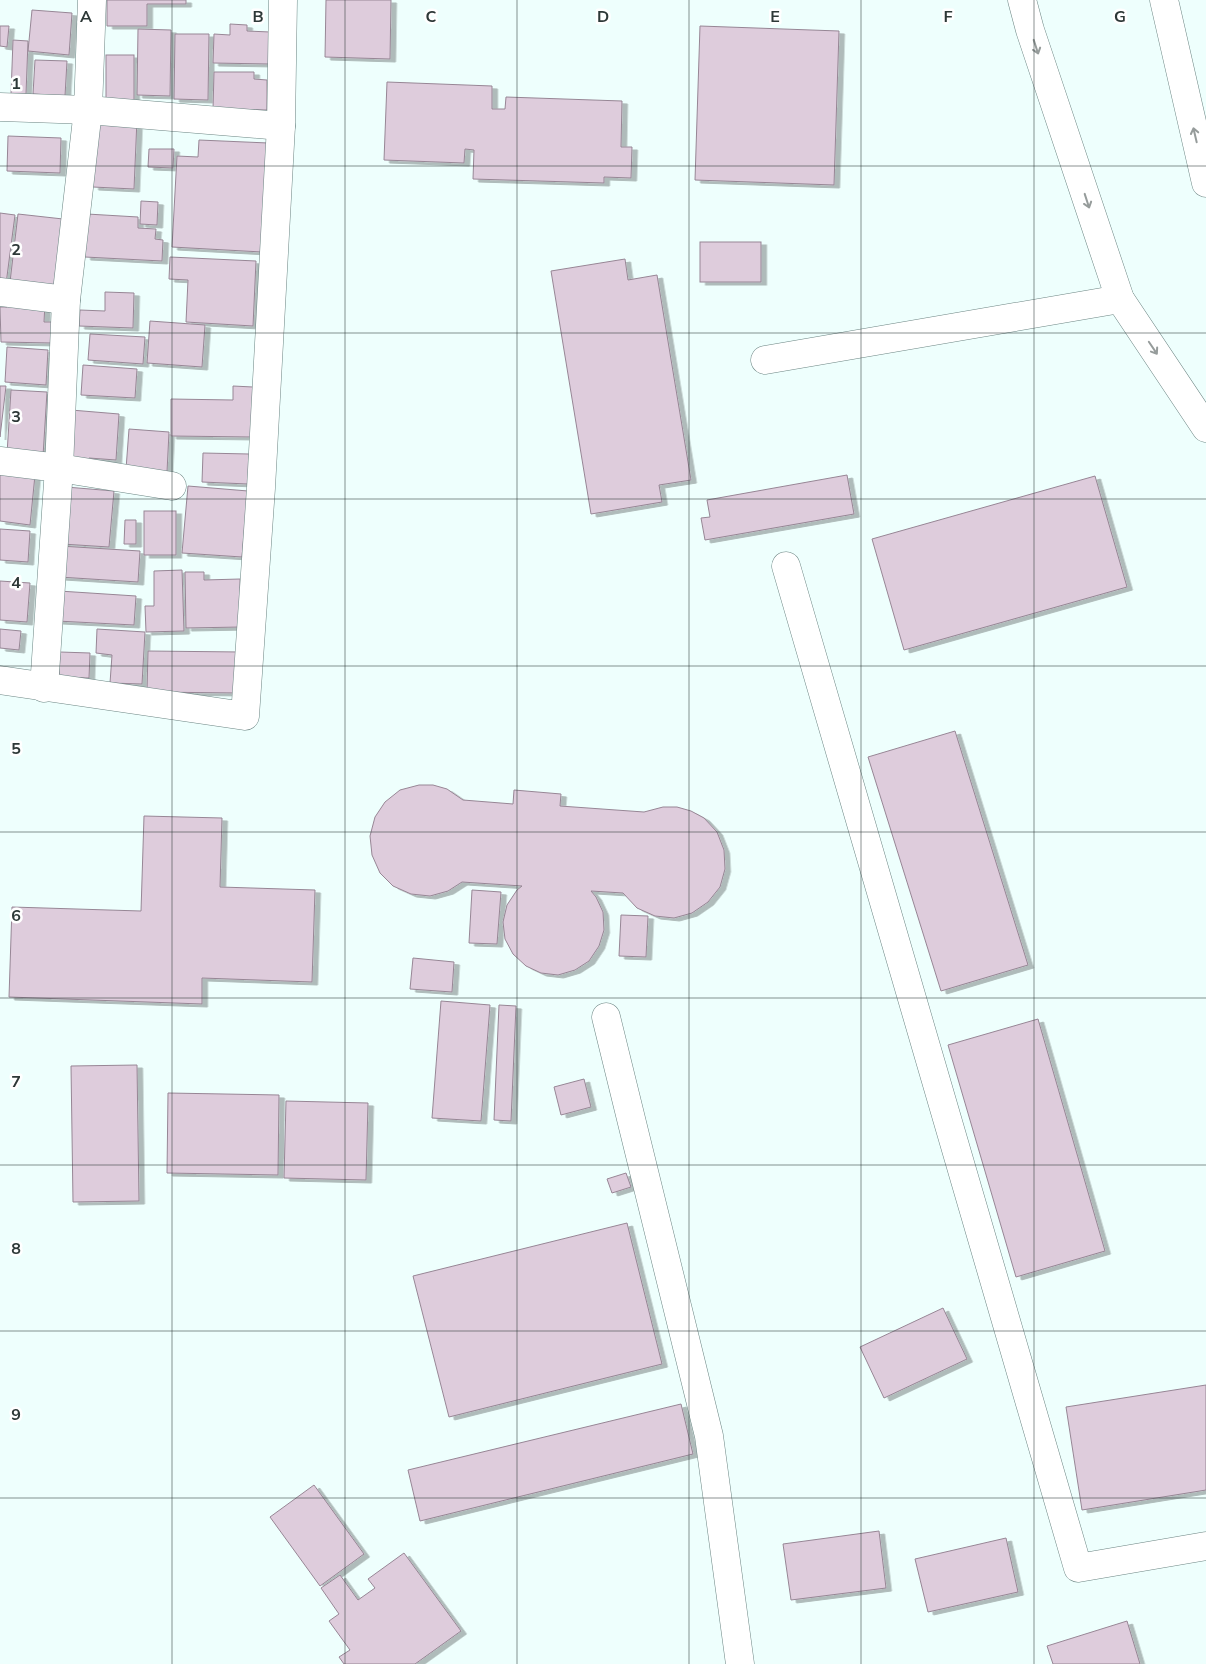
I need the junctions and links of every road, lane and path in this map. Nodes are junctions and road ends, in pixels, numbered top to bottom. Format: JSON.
{"nodes":[{"id":1,"x":92,"y":0,"type":"edge"},
{"id":2,"x":282,"y":0,"type":"edge"},
{"id":3,"x":1022,"y":0,"type":"edge"},
{"id":4,"x":1164,"y":0,"type":"edge"},
{"id":5,"x":0,"y":107,"type":"edge"},
{"id":6,"x":88,"y":110,"type":"junction"},
{"id":7,"x":281,"y":126,"type":"junction"},
{"id":8,"x":1206,"y":183,"type":"edge"},
{"id":9,"x":0,"y":292,"type":"edge"},
{"id":10,"x":1120,"y":299,"type":"junction"},
{"id":11,"x":66,"y":300,"type":"junction"},
{"id":12,"x":766,"y":360,"type":"dead end"},
{"id":13,"x":1206,"y":428,"type":"edge"},
{"id":14,"x":0,"y":461,"type":"edge"},
{"id":15,"x":59,"y":468,"type":"junction"},
{"id":16,"x":172,"y":486,"type":"dead end"},
{"id":17,"x":786,"y":566,"type":"dead end"},
{"id":18,"x":0,"y":680,"type":"edge"},
{"id":19,"x":44,"y":688,"type":"junction"},
{"id":20,"x":606,"y":1017,"type":"dead end"},
{"id":21,"x":1206,"y":1546,"type":"edge"},
{"id":22,"x":740,"y":1664,"type":"edge"}],
"edges":[{"from":1,"to":6,"type":"street"},
{"from":2,"to":7,"type":"street"},
{"from":3,"to":10,"type":"street","one_way":true},
{"from":8,"to":4,"type":"street","one_way":true},
{"from":5,"to":6,"type":"street"},
{"from":6,"to":7,"type":"street"},
{"from":6,"to":11,"type":"street"},
{"from":7,"to":19,"type":"street"},
{"from":9,"to":11,"type":"street"},
{"from":10,"to":12,"type":"street"},
{"from":10,"to":13,"type":"street","one_way":true},
{"from":11,"to":15,"type":"street"},
{"from":14,"to":15,"type":"street"},
{"from":15,"to":16,"type":"street"},
{"from":15,"to":19,"type":"street"},
{"from":17,"to":21,"type":"street"},
{"from":18,"to":19,"type":"street"},
{"from":20,"to":22,"type":"street"}]}
